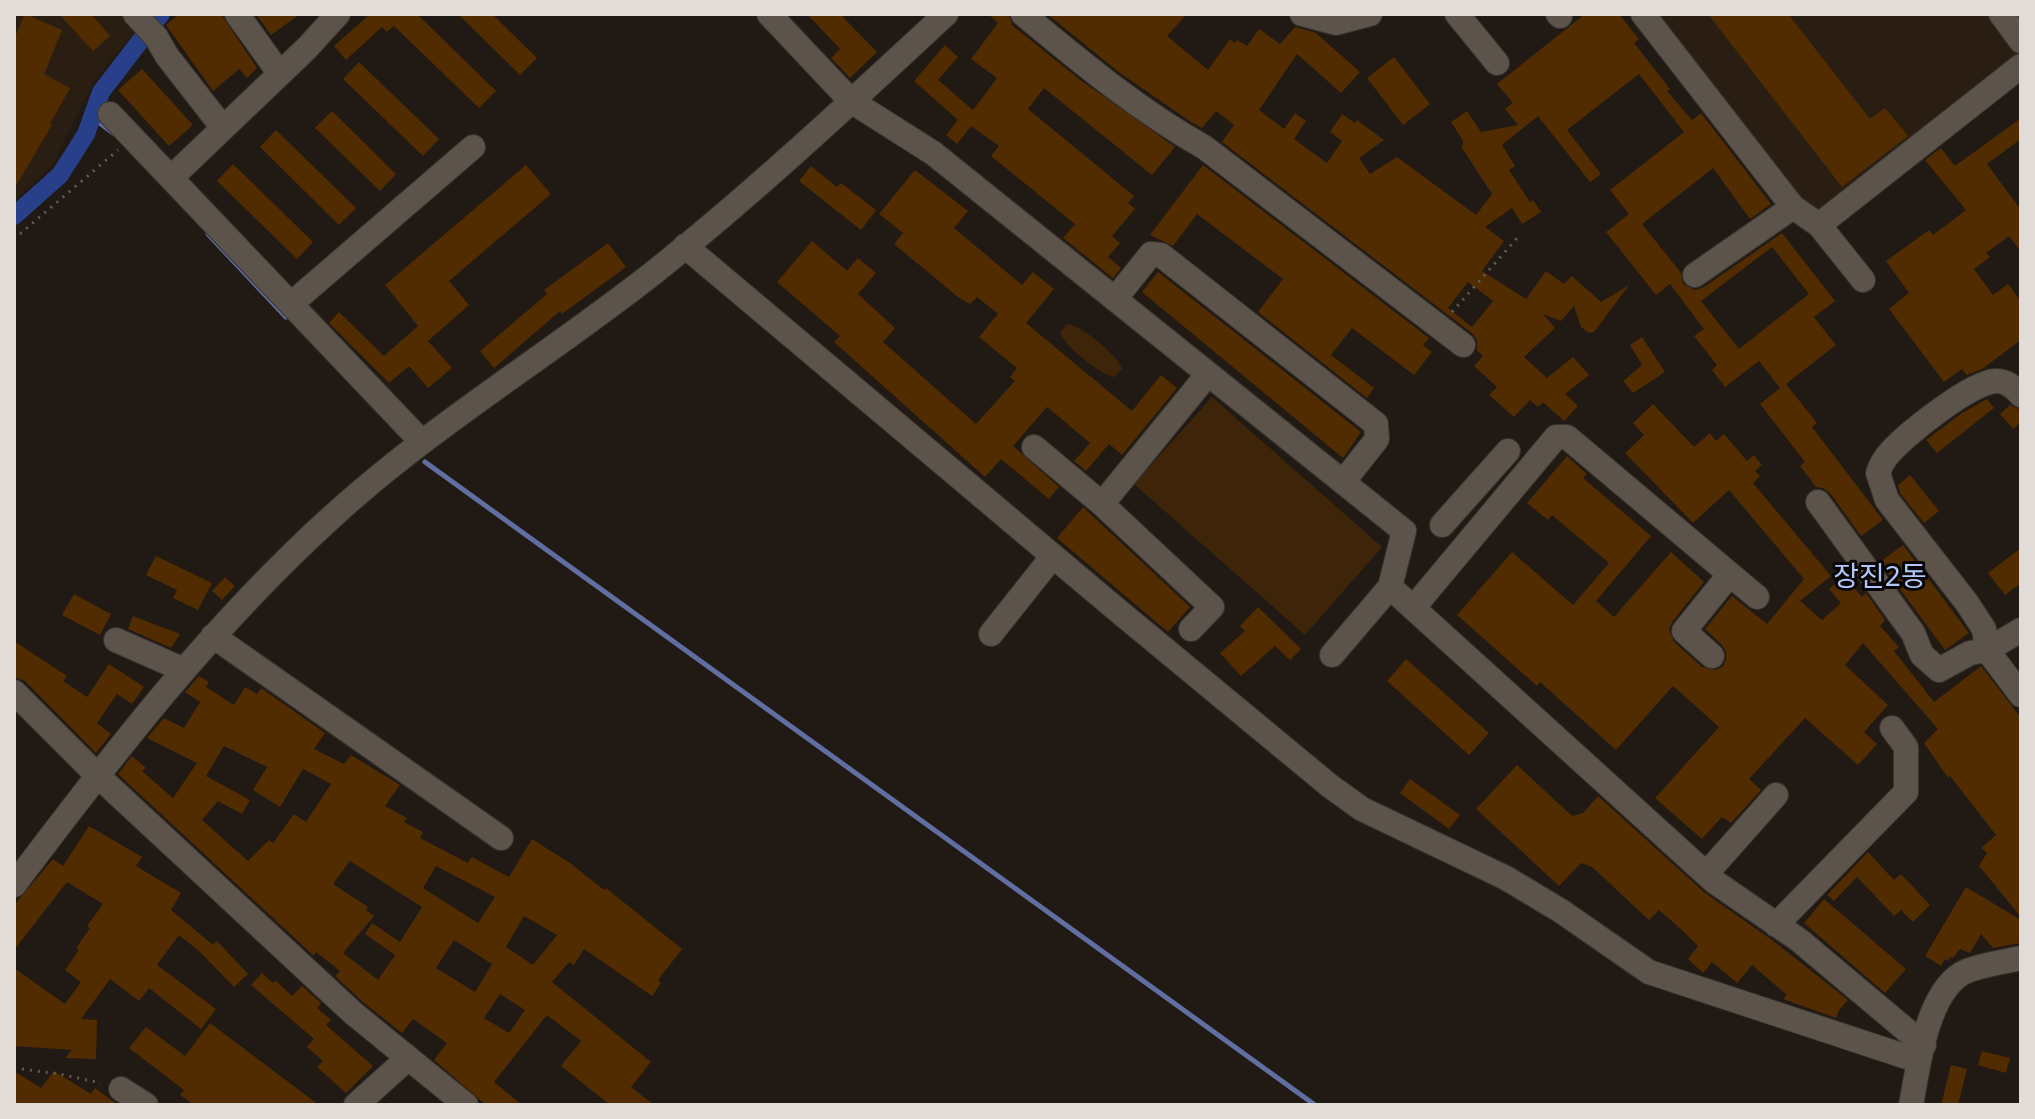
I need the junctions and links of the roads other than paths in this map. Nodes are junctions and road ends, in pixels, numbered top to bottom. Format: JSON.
{"nodes":[{"id":1,"x":237,"y":14,"type":"edge"},
{"id":2,"x":338,"y":14,"type":"edge"},
{"id":3,"x":769,"y":14,"type":"edge"},
{"id":4,"x":946,"y":14,"type":"edge"},
{"id":5,"x":1023,"y":14,"type":"edge"},
{"id":6,"x":1302,"y":14,"type":"edge"},
{"id":7,"x":1370,"y":14,"type":"edge"},
{"id":8,"x":1457,"y":14,"type":"edge"},
{"id":9,"x":1643,"y":14,"type":"edge"},
{"id":10,"x":2001,"y":14,"type":"edge"},
{"id":11,"x":145,"y":24,"type":"edge"},
{"id":12,"x":2021,"y":41,"type":"edge"},
{"id":13,"x":1497,"y":63,"type":"dead end"},
{"id":14,"x":2021,"y":66,"type":"edge"},
{"id":15,"x":280,"y":74,"type":"junction"},
{"id":16,"x":851,"y":101,"type":"junction"},
{"id":17,"x":110,"y":114,"type":"dead end"},
{"id":18,"x":223,"y":128,"type":"junction"},
{"id":19,"x":473,"y":147,"type":"dead end"},
{"id":20,"x":172,"y":177,"type":"junction"},
{"id":21,"x":1793,"y":207,"type":"junction"},
{"id":22,"x":1819,"y":225,"type":"junction"},
{"id":23,"x":685,"y":246,"type":"junction"},
{"id":24,"x":1695,"y":275,"type":"dead end"},
{"id":25,"x":1863,"y":280,"type":"dead end"},
{"id":26,"x":1115,"y":299,"type":"junction"},
{"id":27,"x":291,"y":304,"type":"junction"},
{"id":28,"x":1463,"y":345,"type":"dead end"},
{"id":29,"x":1208,"y":374,"type":"junction"},
{"id":30,"x":2021,"y":395,"type":"edge"},
{"id":31,"x":422,"y":442,"type":"junction"},
{"id":32,"x":1034,"y":447,"type":"dead end"},
{"id":33,"x":1508,"y":451,"type":"dead end"},
{"id":34,"x":1343,"y":482,"type":"junction"},
{"id":35,"x":1818,"y":502,"type":"dead end"},
{"id":36,"x":1102,"y":504,"type":"junction"},
{"id":37,"x":1442,"y":525,"type":"junction"},
{"id":38,"x":1404,"y":531,"type":"junction"},
{"id":39,"x":1465,"y":543,"type":"junction"},
{"id":40,"x":1053,"y":556,"type":"junction"},
{"id":41,"x":1730,"y":574,"type":"junction"},
{"id":42,"x":1390,"y":587,"type":"junction"},
{"id":43,"x":1757,"y":597,"type":"dead end"},
{"id":44,"x":1414,"y":607,"type":"junction"},
{"id":45,"x":1191,"y":629,"type":"dead end"},
{"id":46,"x":2021,"y":630,"type":"edge"},
{"id":47,"x":991,"y":634,"type":"dead end"},
{"id":48,"x":213,"y":636,"type":"junction"},
{"id":49,"x":116,"y":640,"type":"dead end"},
{"id":50,"x":1987,"y":650,"type":"junction"},
{"id":51,"x":1332,"y":655,"type":"dead end"},
{"id":52,"x":1712,"y":656,"type":"dead end"},
{"id":53,"x":184,"y":670,"type":"junction"},
{"id":54,"x":14,"y":692,"type":"edge"},
{"id":55,"x":2021,"y":695,"type":"edge"},
{"id":56,"x":1892,"y":728,"type":"dead end"},
{"id":57,"x":97,"y":775,"type":"junction"},
{"id":58,"x":1776,"y":795,"type":"dead end"},
{"id":59,"x":501,"y":838,"type":"dead end"},
{"id":60,"x":1706,"y":874,"type":"junction"},
{"id":61,"x":14,"y":885,"type":"edge"},
{"id":62,"x":1776,"y":925,"type":"junction"},
{"id":63,"x":2021,"y":958,"type":"edge"},
{"id":64,"x":1921,"y":1053,"type":"junction"},
{"id":65,"x":407,"y":1059,"type":"junction"},
{"id":66,"x":121,"y":1089,"type":"road end"},
{"id":67,"x":146,"y":1105,"type":"edge"},
{"id":68,"x":356,"y":1105,"type":"edge"},
{"id":69,"x":466,"y":1105,"type":"edge"},
{"id":70,"x":1911,"y":1105,"type":"edge"}],
"edges":[{"from":1,"to":15,"type":"street"},
{"from":2,"to":15,"type":"street"},
{"from":3,"to":16,"type":"street"},
{"from":4,"to":16,"type":"street"},
{"from":5,"to":28,"type":"street"},
{"from":6,"to":7,"type":"street"},
{"from":8,"to":13,"type":"street"},
{"from":9,"to":21,"type":"street"},
{"from":10,"to":12,"type":"street"},
{"from":11,"to":18,"type":"street"},
{"from":14,"to":22,"type":"street"},
{"from":15,"to":18,"type":"street"},
{"from":16,"to":23,"type":"street"},
{"from":16,"to":26,"type":"street"},
{"from":17,"to":20,"type":"street"},
{"from":18,"to":20,"type":"street"},
{"from":19,"to":27,"type":"street"},
{"from":20,"to":27,"type":"street"},
{"from":21,"to":22,"type":"street"},
{"from":21,"to":24,"type":"street"},
{"from":22,"to":25,"type":"street"},
{"from":23,"to":31,"type":"street"},
{"from":23,"to":40,"type":"street"},
{"from":26,"to":29,"type":"street"},
{"from":26,"to":34,"type":"street"},
{"from":27,"to":31,"type":"street"},
{"from":29,"to":34,"type":"street"},
{"from":29,"to":36,"type":"street"},
{"from":30,"to":50,"type":"street"},
{"from":31,"to":48,"type":"street"},
{"from":32,"to":36,"type":"street"},
{"from":33,"to":37,"type":"street"},
{"from":34,"to":38,"type":"street"},
{"from":35,"to":50,"type":"street"},
{"from":36,"to":45,"type":"street"},
{"from":37,"to":38,"type":"street"},
{"from":37,"to":39,"type":"street"},
{"from":38,"to":42,"type":"street"},
{"from":39,"to":41,"type":"street"},
{"from":39,"to":44,"type":"street"},
{"from":40,"to":47,"type":"street"},
{"from":40,"to":64,"type":"street"},
{"from":41,"to":43,"type":"street"},
{"from":41,"to":52,"type":"street"},
{"from":42,"to":44,"type":"street"},
{"from":42,"to":51,"type":"street"},
{"from":44,"to":60,"type":"street"},
{"from":46,"to":50,"type":"street"},
{"from":48,"to":53,"type":"street"},
{"from":48,"to":59,"type":"street"},
{"from":49,"to":53,"type":"street"},
{"from":50,"to":55,"type":"street"},
{"from":53,"to":57,"type":"street"},
{"from":54,"to":57,"type":"street"},
{"from":56,"to":62,"type":"street"},
{"from":57,"to":61,"type":"street"},
{"from":57,"to":65,"type":"street"},
{"from":58,"to":60,"type":"street"},
{"from":60,"to":62,"type":"street"},
{"from":62,"to":64,"type":"street"},
{"from":63,"to":64,"type":"street"},
{"from":64,"to":70,"type":"street"},
{"from":65,"to":68,"type":"street"},
{"from":65,"to":69,"type":"street"},
{"from":66,"to":67,"type":"street"}]}
